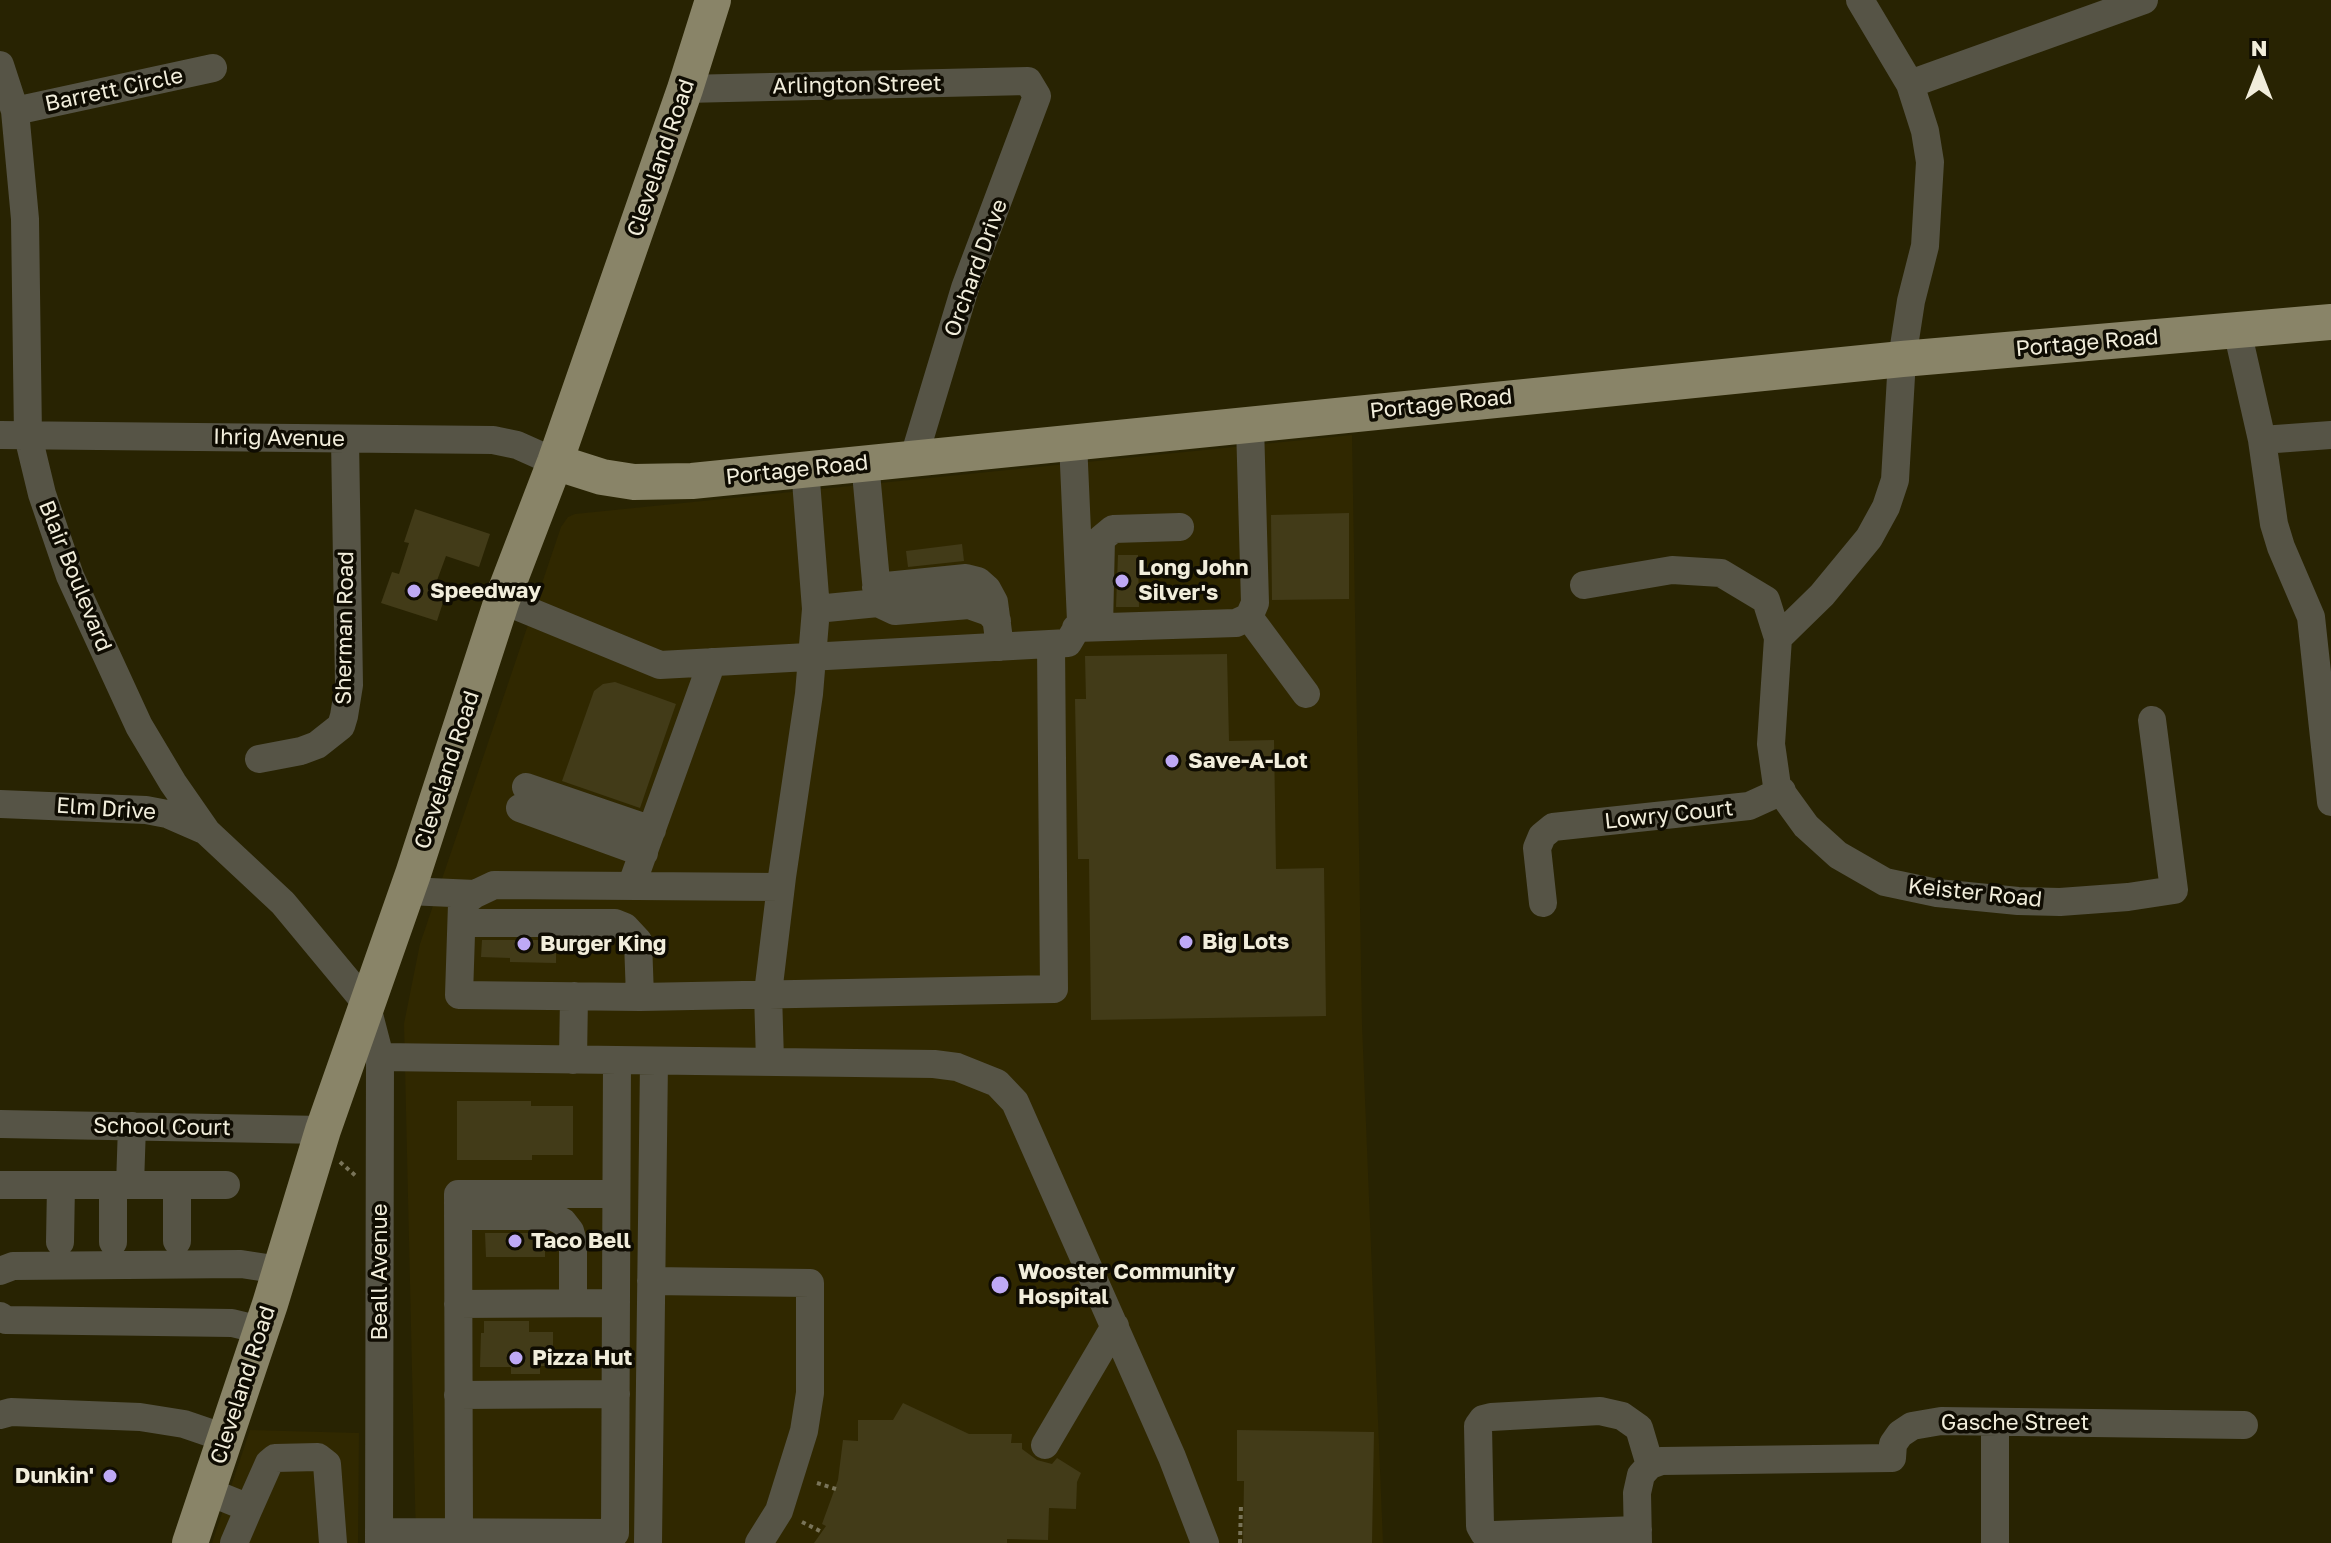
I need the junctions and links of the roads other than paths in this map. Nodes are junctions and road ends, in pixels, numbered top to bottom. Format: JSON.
{"nodes":[{"id":1,"x":713,"y":0,"type":"edge"},
{"id":2,"x":1860,"y":0,"type":"edge"},
{"id":3,"x":2134,"y":2,"type":"edge"},
{"id":4,"x":0,"y":65,"type":"edge"},
{"id":5,"x":213,"y":68,"type":"dead end"},
{"id":6,"x":1028,"y":81,"type":"joint"},
{"id":7,"x":1910,"y":84,"type":"junction"},
{"id":8,"x":685,"y":89,"type":"junction"},
{"id":9,"x":15,"y":111,"type":"junction"},
{"id":10,"x":2331,"y":322,"type":"edge"},
{"id":11,"x":2237,"y":330,"type":"junction"},
{"id":12,"x":1902,"y":359,"type":"junction"},
{"id":13,"x":1250,"y":425,"type":"junction"},
{"id":14,"x":0,"y":435,"type":"edge"},
{"id":15,"x":2331,"y":435,"type":"edge"},
{"id":16,"x":28,"y":436,"type":"junction"},
{"id":17,"x":345,"y":439,"type":"junction"},
{"id":18,"x":2262,"y":440,"type":"junction"},
{"id":19,"x":1073,"y":442,"type":"junction"},
{"id":20,"x":914,"y":457,"type":"junction"},
{"id":21,"x":555,"y":462,"type":"junction"},
{"id":22,"x":865,"y":462,"type":"junction"},
{"id":23,"x":805,"y":468,"type":"junction"},
{"id":24,"x":1180,"y":527,"type":"dead end"},
{"id":25,"x":1584,"y":585,"type":"dead end"},
{"id":26,"x":877,"y":595,"type":"junction"},
{"id":27,"x":502,"y":600,"type":"junction"},
{"id":28,"x":816,"y":609,"type":"junction"},
{"id":29,"x":1249,"y":617,"type":"junction"},
{"id":30,"x":997,"y":621,"type":"junction"},
{"id":31,"x":1088,"y":628,"type":"junction"},
{"id":32,"x":1778,"y":638,"type":"junction"},
{"id":33,"x":1051,"y":645,"type":"junction"},
{"id":34,"x":812,"y":657,"type":"junction"},
{"id":35,"x":712,"y":662,"type":"junction"},
{"id":36,"x":2325,"y":692,"type":"edge"},
{"id":37,"x":1306,"y":694,"type":"dead end"},
{"id":38,"x":2152,"y":720,"type":"dead end"},
{"id":39,"x":259,"y":759,"type":"dead end"},
{"id":40,"x":1782,"y":791,"type":"junction"},
{"id":41,"x":523,"y":797,"type":"dead end"},
{"id":42,"x":2331,"y":802,"type":"edge"},
{"id":43,"x":0,"y":804,"type":"edge"},
{"id":44,"x":207,"y":832,"type":"junction"},
{"id":45,"x":648,"y":841,"type":"junction"},
{"id":46,"x":410,"y":882,"type":"junction"},
{"id":47,"x":632,"y":884,"type":"junction"},
{"id":48,"x":780,"y":887,"type":"junction"},
{"id":49,"x":484,"y":889,"type":"junction"},
{"id":50,"x":1543,"y":903,"type":"dead end"},
{"id":51,"x":462,"y":923,"type":"junction"},
{"id":52,"x":768,"y":993,"type":"junction"},
{"id":53,"x":574,"y":996,"type":"junction"},
{"id":54,"x":640,"y":997,"type":"junction"},
{"id":55,"x":366,"y":1003,"type":"junction"},
{"id":56,"x":380,"y":1057,"type":"junction"},
{"id":57,"x":573,"y":1060,"type":"junction"},
{"id":58,"x":617,"y":1061,"type":"junction"},
{"id":59,"x":654,"y":1061,"type":"junction"},
{"id":60,"x":770,"y":1061,"type":"junction"},
{"id":61,"x":0,"y":1124,"type":"edge"},
{"id":62,"x":132,"y":1126,"type":"junction"},
{"id":63,"x":323,"y":1130,"type":"junction"},
{"id":64,"x":0,"y":1185,"type":"edge"},
{"id":65,"x":61,"y":1185,"type":"junction"},
{"id":66,"x":122,"y":1185,"type":"junction"},
{"id":67,"x":177,"y":1185,"type":"junction"},
{"id":68,"x":226,"y":1185,"type":"dead end"},
{"id":69,"x":616,"y":1194,"type":"junction"},
{"id":70,"x":458,"y":1216,"type":"junction"},
{"id":71,"x":177,"y":1241,"type":"dead end"},
{"id":72,"x":60,"y":1242,"type":"dead end"},
{"id":73,"x":113,"y":1242,"type":"dead end"},
{"id":74,"x":280,"y":1270,"type":"junction"},
{"id":75,"x":0,"y":1271,"type":"edge"},
{"id":76,"x":651,"y":1281,"type":"junction"},
{"id":77,"x":573,"y":1303,"type":"junction"},
{"id":78,"x":616,"y":1303,"type":"junction"},
{"id":79,"x":458,"y":1304,"type":"junction"},
{"id":80,"x":0,"y":1316,"type":"edge"},
{"id":81,"x":1115,"y":1326,"type":"junction"},
{"id":82,"x":261,"y":1330,"type":"junction"},
{"id":83,"x":616,"y":1394,"type":"junction"},
{"id":84,"x":458,"y":1395,"type":"junction"},
{"id":85,"x":0,"y":1415,"type":"edge"},
{"id":86,"x":1995,"y":1422,"type":"junction"},
{"id":87,"x":2244,"y":1425,"type":"dead end"},
{"id":88,"x":225,"y":1438,"type":"junction"},
{"id":89,"x":1045,"y":1445,"type":"dead end"},
{"id":90,"x":1650,"y":1465,"type":"junction"},
{"id":91,"x":207,"y":1491,"type":"junction"},
{"id":92,"x":249,"y":1508,"type":"junction"},
{"id":93,"x":459,"y":1532,"type":"junction"},
{"id":94,"x":1638,"y":1537,"type":"edge"},
{"id":95,"x":379,"y":1538,"type":"edge"},
{"id":96,"x":190,"y":1543,"type":"edge"},
{"id":97,"x":234,"y":1543,"type":"edge"},
{"id":98,"x":333,"y":1543,"type":"edge"},
{"id":99,"x":648,"y":1543,"type":"edge"},
{"id":100,"x":759,"y":1543,"type":"edge"},
{"id":101,"x":1205,"y":1543,"type":"edge"},
{"id":102,"x":1995,"y":1543,"type":"edge"}],
"edges":[{"from":1,"to":8,"type":"main road","name":"Cleveland Road"},
{"from":2,"to":7,"type":"street"},
{"from":3,"to":7,"type":"street"},
{"from":4,"to":9,"type":"street","name":"Blair Boulevard"},
{"from":5,"to":9,"type":"street","name":"Barrett Circle"},
{"from":6,"to":8,"type":"street","name":"Arlington Street"},
{"from":6,"to":20,"type":"street","name":"Orchard Drive"},
{"from":7,"to":12,"type":"street"},
{"from":8,"to":21,"type":"main road","name":"Cleveland Road"},
{"from":9,"to":16,"type":"street","name":"Blair Boulevard"},
{"from":10,"to":11,"type":"main road","name":"Portage Road"},
{"from":11,"to":12,"type":"main road","name":"Portage Road"},
{"from":11,"to":18,"type":"street"},
{"from":12,"to":13,"type":"main road","name":"Portage Road"},
{"from":12,"to":32,"type":"street"},
{"from":13,"to":19,"type":"main road","name":"Portage Road"},
{"from":13,"to":29,"type":"street"},
{"from":14,"to":16,"type":"street","name":"Ihrig Avenue"},
{"from":15,"to":18,"type":"street"},
{"from":16,"to":17,"type":"street","name":"Ihrig Avenue"},
{"from":16,"to":44,"type":"street","name":"Blair Boulevard"},
{"from":17,"to":21,"type":"street","name":"Ihrig Avenue"},
{"from":17,"to":39,"type":"street","name":"Sherman Road"},
{"from":18,"to":36,"type":"street"},
{"from":19,"to":20,"type":"main road","name":"Portage Road"},
{"from":19,"to":31,"type":"street"},
{"from":20,"to":22,"type":"main road","name":"Portage Road"},
{"from":21,"to":23,"type":"main road","name":"Portage Road"},
{"from":21,"to":27,"type":"main road","name":"Cleveland Road"},
{"from":22,"to":23,"type":"main road","name":"Portage Road"},
{"from":22,"to":26,"type":"street"},
{"from":23,"to":28,"type":"street"},
{"from":24,"to":31,"type":"street"},
{"from":25,"to":32,"type":"street"},
{"from":26,"to":28,"type":"street"},
{"from":26,"to":30,"type":"street"},
{"from":27,"to":35,"type":"street"},
{"from":27,"to":46,"type":"main road","name":"Cleveland Road"},
{"from":28,"to":34,"type":"street"},
{"from":29,"to":31,"type":"street"},
{"from":29,"to":37,"type":"street"},
{"from":30,"to":33,"type":"street"},
{"from":30,"to":34,"type":"street"},
{"from":31,"to":33,"type":"street"},
{"from":32,"to":40,"type":"street","name":"Keister Road"},
{"from":33,"to":52,"type":"street"},
{"from":34,"to":35,"type":"street"},
{"from":34,"to":48,"type":"street"},
{"from":35,"to":45,"type":"street"},
{"from":36,"to":42,"type":"street"},
{"from":38,"to":40,"type":"street","name":"Keister Road"},
{"from":40,"to":50,"type":"street","name":"Lowry Court"},
{"from":41,"to":45,"type":"street"},
{"from":43,"to":44,"type":"street","name":"Elm Drive"},
{"from":44,"to":55,"type":"street","name":"Blair Boulevard"},
{"from":45,"to":47,"type":"street"},
{"from":46,"to":49,"type":"street"},
{"from":46,"to":55,"type":"main road","name":"Cleveland Road"},
{"from":47,"to":48,"type":"street"},
{"from":47,"to":49,"type":"street"},
{"from":48,"to":52,"type":"street"},
{"from":49,"to":51,"type":"street"},
{"from":51,"to":53,"type":"street"},
{"from":51,"to":54,"type":"street"},
{"from":52,"to":54,"type":"street"},
{"from":52,"to":60,"type":"street"},
{"from":53,"to":54,"type":"street"},
{"from":53,"to":57,"type":"street"},
{"from":55,"to":56,"type":"street","name":"Beall Avenue"},
{"from":55,"to":63,"type":"main road","name":"Cleveland Road"},
{"from":56,"to":57,"type":"street"},
{"from":56,"to":95,"type":"street","name":"Beall Avenue"},
{"from":57,"to":58,"type":"street"},
{"from":58,"to":59,"type":"street"},
{"from":58,"to":69,"type":"street"},
{"from":59,"to":60,"type":"street"},
{"from":59,"to":76,"type":"street"},
{"from":60,"to":81,"type":"street"},
{"from":61,"to":62,"type":"street","name":"School Court"},
{"from":62,"to":63,"type":"street","name":"School Court"},
{"from":62,"to":66,"type":"street"},
{"from":63,"to":74,"type":"main road","name":"Cleveland Road"},
{"from":64,"to":65,"type":"street"},
{"from":65,"to":66,"type":"street"},
{"from":65,"to":72,"type":"street"},
{"from":66,"to":67,"type":"street"},
{"from":66,"to":73,"type":"street"},
{"from":67,"to":68,"type":"street"},
{"from":67,"to":71,"type":"street"},
{"from":69,"to":70,"type":"street"},
{"from":69,"to":78,"type":"street"},
{"from":70,"to":77,"type":"street"},
{"from":70,"to":79,"type":"street"},
{"from":74,"to":75,"type":"street"},
{"from":74,"to":82,"type":"main road","name":"Cleveland Road"},
{"from":76,"to":99,"type":"street"},
{"from":76,"to":100,"type":"street"},
{"from":77,"to":78,"type":"street"},
{"from":77,"to":79,"type":"street"},
{"from":78,"to":83,"type":"street"},
{"from":79,"to":84,"type":"street"},
{"from":80,"to":82,"type":"street"},
{"from":81,"to":89,"type":"street"},
{"from":81,"to":101,"type":"street"},
{"from":82,"to":88,"type":"main road","name":"Cleveland Road"},
{"from":83,"to":84,"type":"street"},
{"from":83,"to":93,"type":"street"},
{"from":84,"to":93,"type":"street"},
{"from":85,"to":88,"type":"street"},
{"from":86,"to":87,"type":"street","name":"Gasche Street"},
{"from":86,"to":90,"type":"street","name":"Gasche Street"},
{"from":86,"to":102,"type":"street"},
{"from":88,"to":91,"type":"main road","name":"Cleveland Road"},
{"from":90,"to":94,"type":"street"},
{"from":90,"to":94,"type":"street"},
{"from":91,"to":92,"type":"street"},
{"from":91,"to":96,"type":"main road","name":"Cleveland Road"},
{"from":92,"to":97,"type":"street"},
{"from":92,"to":98,"type":"street"},
{"from":93,"to":95,"type":"street"}]}
